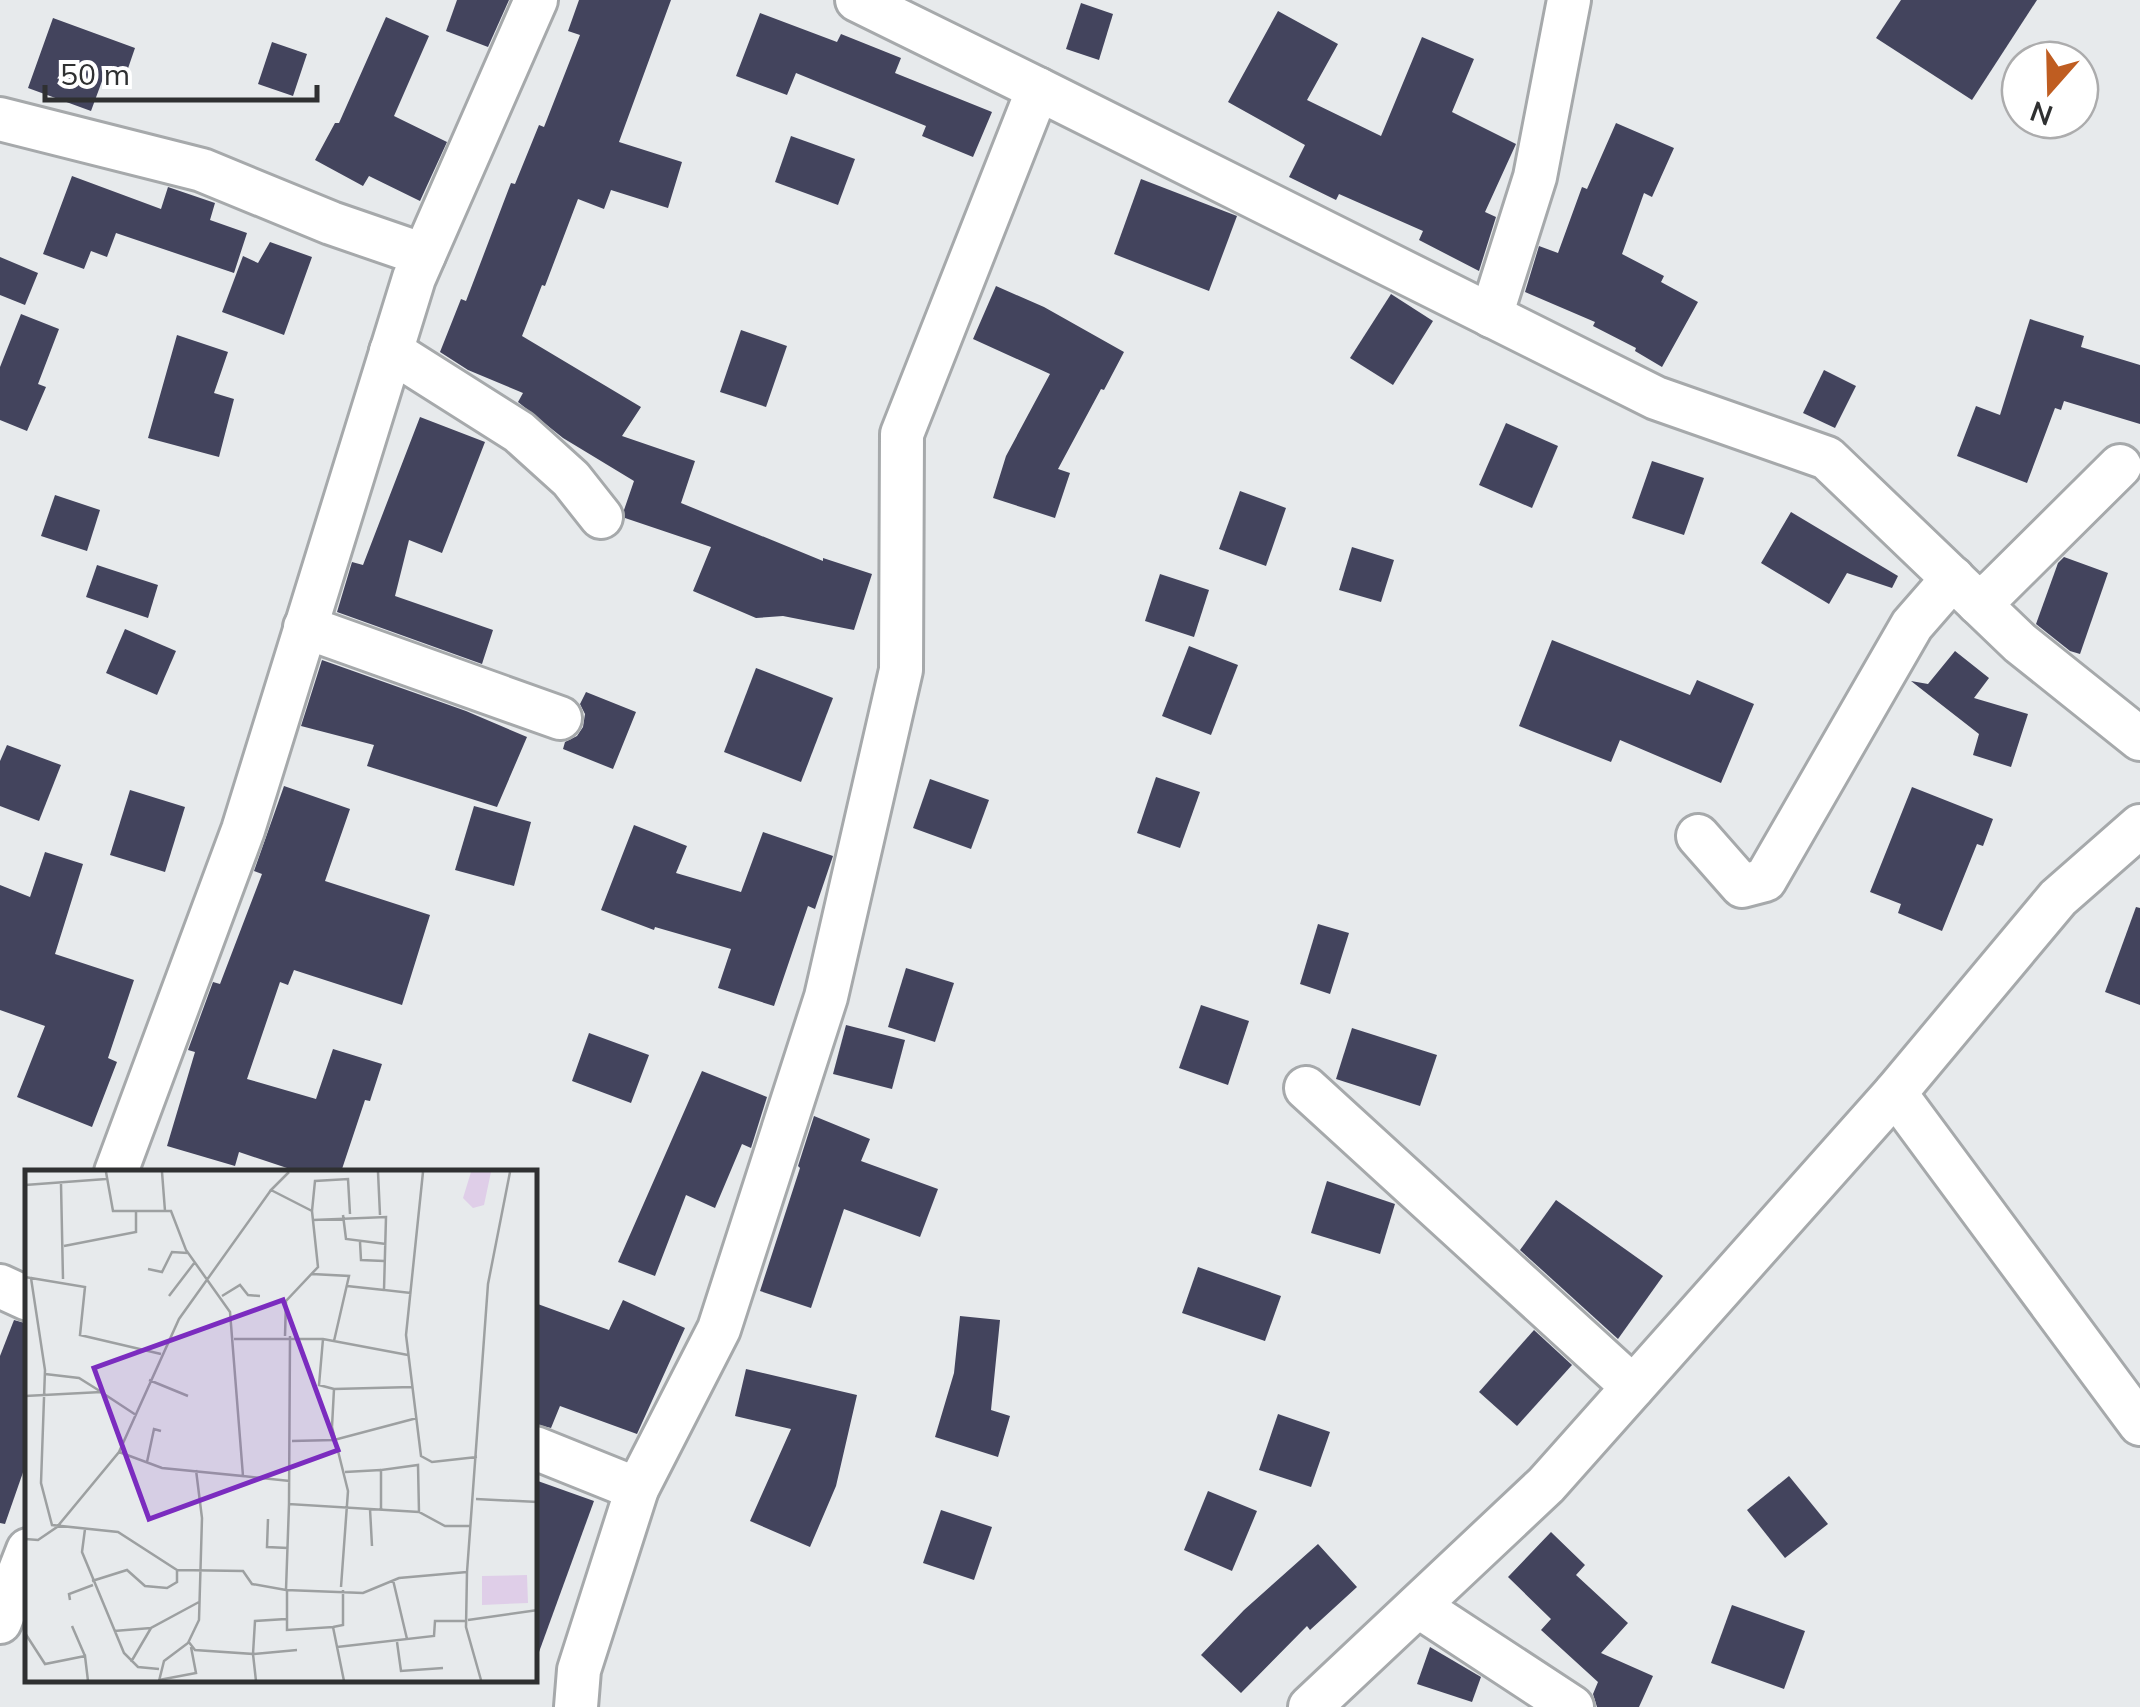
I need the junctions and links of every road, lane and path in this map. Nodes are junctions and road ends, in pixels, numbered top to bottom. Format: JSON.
{"nodes":[{"id":1,"x":536,"y":0,"type":"edge"},
{"id":2,"x":857,"y":0,"type":"edge"},
{"id":3,"x":1569,"y":0,"type":"edge"},
{"id":4,"x":1038,"y":89,"type":"junction"},
{"id":5,"x":0,"y":118,"type":"edge"},
{"id":6,"x":424,"y":255,"type":"junction"},
{"id":7,"x":1490,"y":316,"type":"junction"},
{"id":8,"x":391,"y":352,"type":"junction"},
{"id":9,"x":2120,"y":466,"type":"dead end"},
{"id":10,"x":602,"y":518,"type":"dead end"},
{"id":11,"x":1965,"y":591,"type":"junction"},
{"id":12,"x":305,"y":628,"type":"junction"},
{"id":13,"x":560,"y":718,"type":"dead end"},
{"id":14,"x":2140,"y":739,"type":"edge"},
{"id":15,"x":2140,"y":826,"type":"edge"},
{"id":16,"x":1698,"y":836,"type":"dead end"},
{"id":17,"x":1306,"y":1088,"type":"dead end"},
{"id":18,"x":1896,"y":1092,"type":"junction"},
{"id":19,"x":117,"y":1170,"type":"edge"},
{"id":20,"x":0,"y":1286,"type":"edge"},
{"id":21,"x":25,"y":1298,"type":"edge"},
{"id":22,"x":1633,"y":1387,"type":"junction"},
{"id":23,"x":2140,"y":1414,"type":"edge"},
{"id":24,"x":2140,"y":1424,"type":"edge"},
{"id":25,"x":538,"y":1449,"type":"edge"},
{"id":26,"x":638,"y":1488,"type":"junction"},
{"id":27,"x":25,"y":1558,"type":"edge"},
{"id":28,"x":1418,"y":1606,"type":"junction"},
{"id":29,"x":0,"y":1622,"type":"edge"},
{"id":30,"x":576,"y":1707,"type":"edge"},
{"id":31,"x":1310,"y":1707,"type":"edge"},
{"id":32,"x":1572,"y":1707,"type":"edge"}],
"edges":[{"from":1,"to":6,"type":"street"},
{"from":2,"to":4,"type":"street"},
{"from":3,"to":7,"type":"street"},
{"from":4,"to":7,"type":"street"},
{"from":4,"to":26,"type":"street"},
{"from":5,"to":6,"type":"street"},
{"from":6,"to":8,"type":"street"},
{"from":7,"to":11,"type":"street"},
{"from":8,"to":10,"type":"street"},
{"from":8,"to":12,"type":"street"},
{"from":9,"to":11,"type":"street"},
{"from":11,"to":14,"type":"street"},
{"from":11,"to":16,"type":"street"},
{"from":12,"to":13,"type":"street"},
{"from":12,"to":19,"type":"street"},
{"from":15,"to":18,"type":"street"},
{"from":17,"to":22,"type":"street"},
{"from":18,"to":22,"type":"street"},
{"from":18,"to":23,"type":"street"},
{"from":18,"to":24,"type":"street"},
{"from":20,"to":21,"type":"street"},
{"from":22,"to":28,"type":"street"},
{"from":25,"to":26,"type":"street"},
{"from":26,"to":30,"type":"street"},
{"from":27,"to":29,"type":"street"},
{"from":28,"to":31,"type":"street"},
{"from":28,"to":32,"type":"street"}]}
